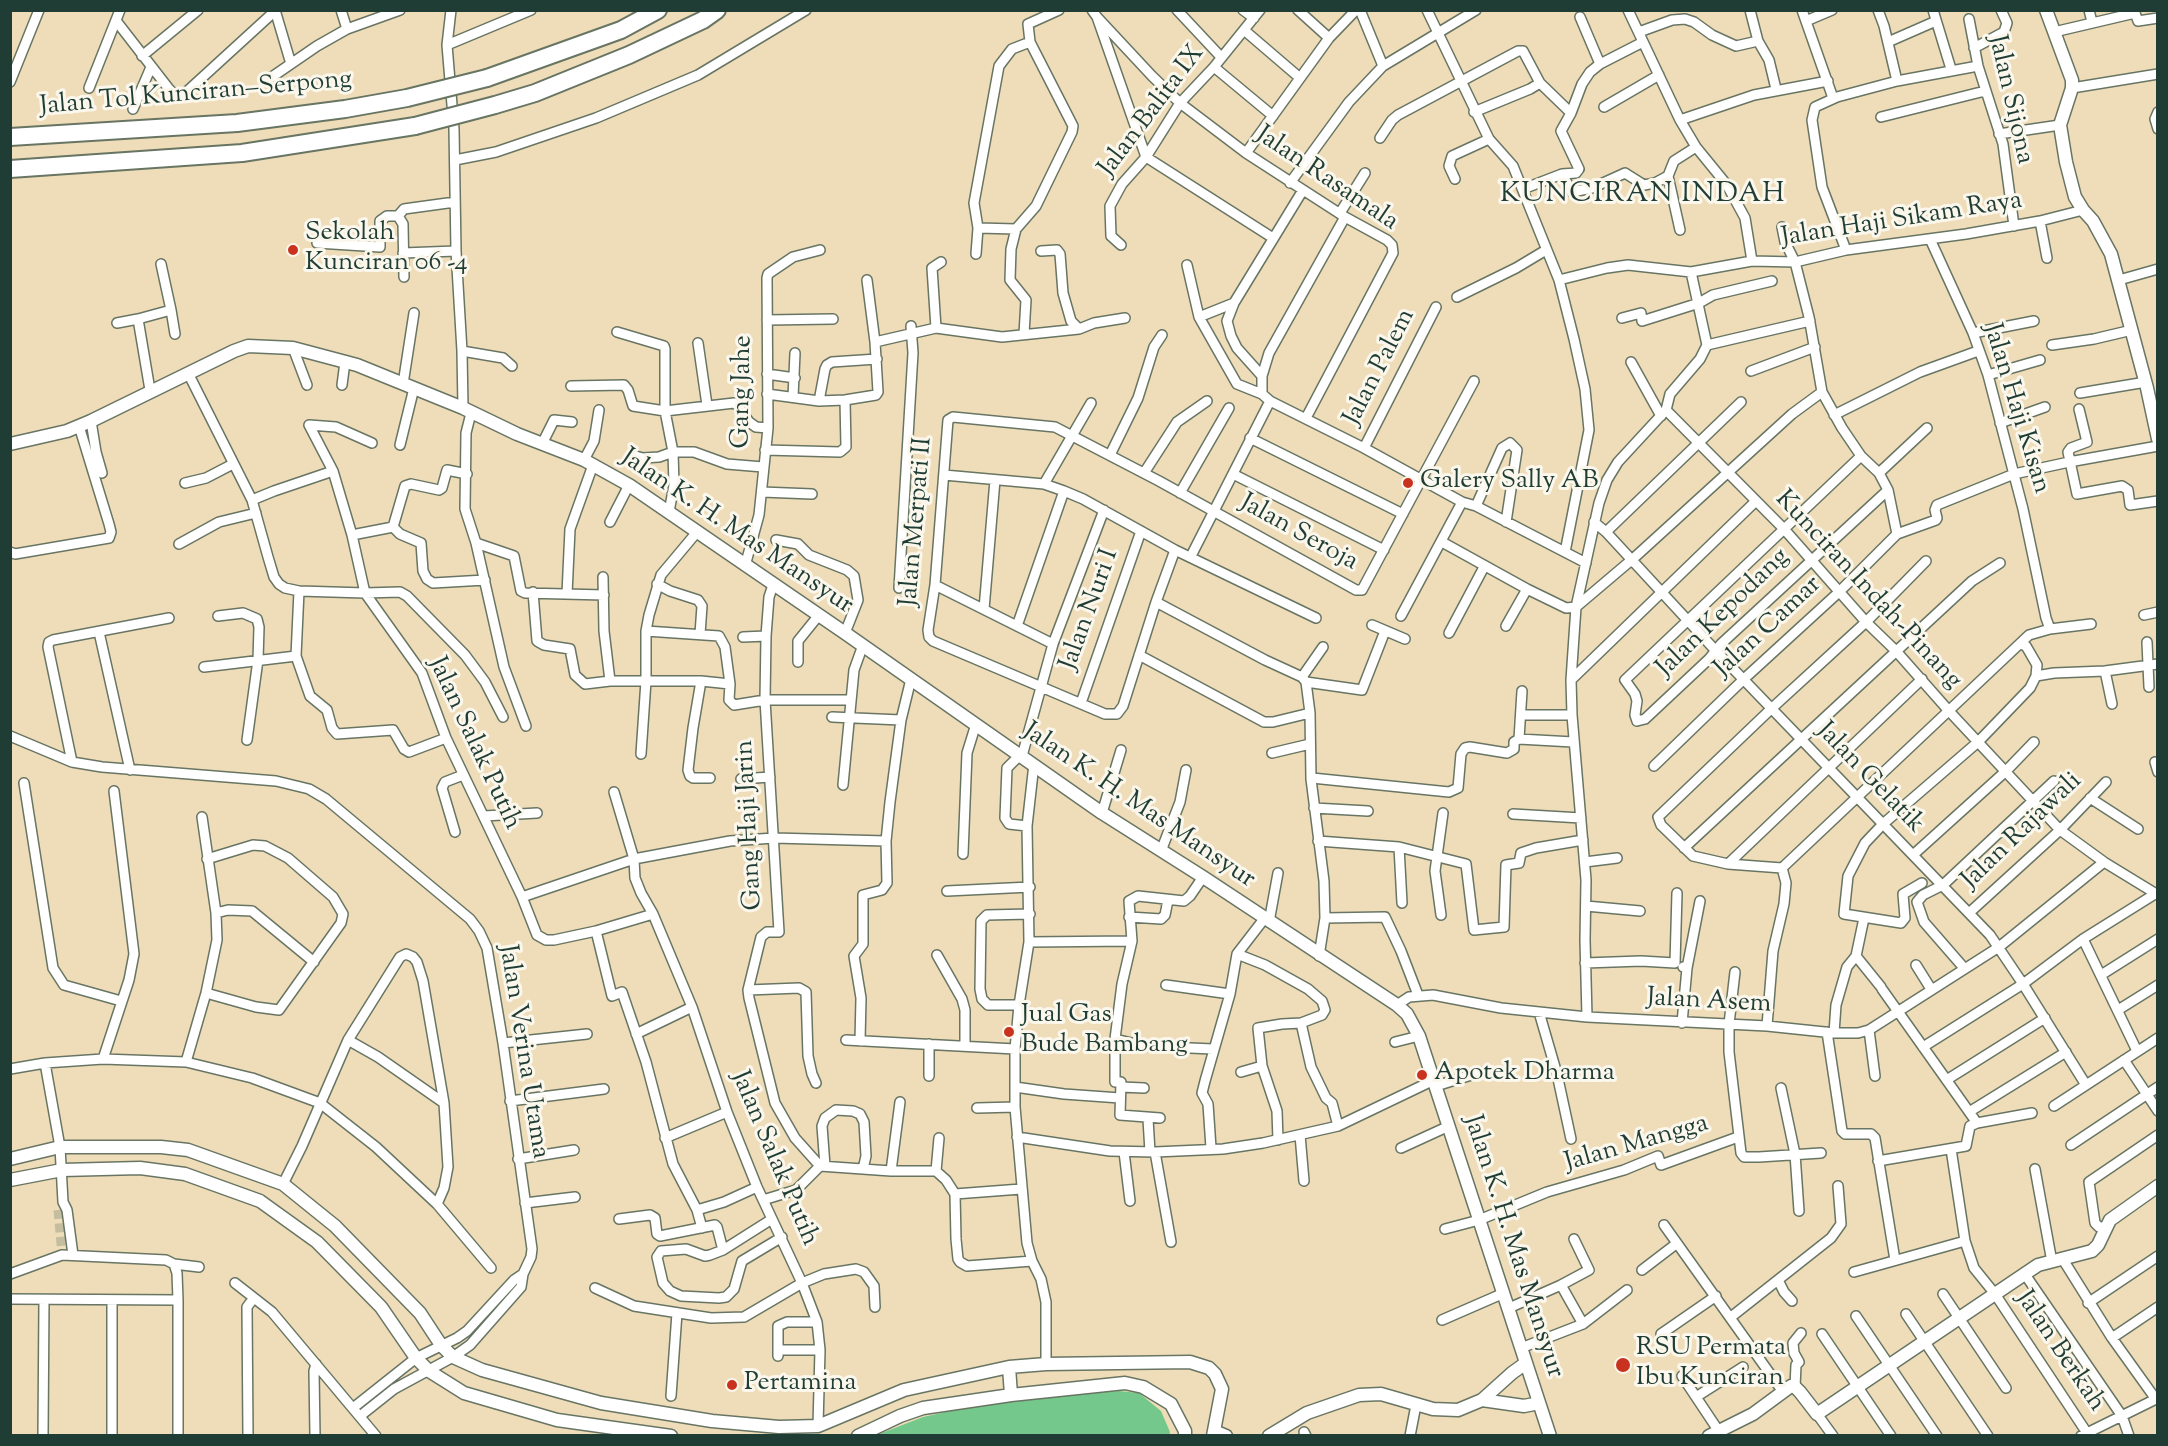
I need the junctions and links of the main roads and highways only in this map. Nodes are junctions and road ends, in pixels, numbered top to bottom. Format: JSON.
{"nodes":[{"id":1,"x":658,"y":10,"type":"edge"},
{"id":2,"x":717,"y":10,"type":"edge"},
{"id":3,"x":2046,"y":10,"type":"edge"},
{"id":4,"x":10,"y":137,"type":"edge"},
{"id":5,"x":10,"y":169,"type":"edge"},
{"id":6,"x":2154,"y":406,"type":"edge"},
{"id":7,"x":2157,"y":435,"type":"edge"},
{"id":8,"x":10,"y":444,"type":"edge"},
{"id":9,"x":10,"y":1158,"type":"edge"},
{"id":10,"x":10,"y":1180,"type":"edge"},
{"id":11,"x":2157,"y":1186,"type":"edge"},
{"id":12,"x":1527,"y":1363,"type":"junction"},
{"id":13,"x":1009,"y":1367,"type":"junction"},
{"id":14,"x":1011,"y":1395,"type":"junction"},
{"id":15,"x":1482,"y":1400,"type":"junction"},
{"id":16,"x":1539,"y":1403,"type":"junction"},
{"id":17,"x":1218,"y":1434,"type":"edge"},
{"id":18,"x":1717,"y":1434,"type":"edge"},
{"id":19,"x":671,"y":1436,"type":"edge"},
{"id":20,"x":858,"y":1436,"type":"edge"},
{"id":21,"x":1185,"y":1436,"type":"edge"},
{"id":22,"x":1269,"y":1436,"type":"edge"},
{"id":23,"x":1550,"y":1436,"type":"edge"}],
"edges":[{"from":1,"to":4,"type":"highway","name":"Jalan Tol Kunciran–Serpong","bridge":true},
{"from":2,"to":5,"type":"highway","bridge":true},
{"from":3,"to":6,"type":"main road"},
{"from":6,"to":7,"type":"main road"},
{"from":8,"to":12,"type":"main road","name":"Jalan K. H. Mas Mansyur"},
{"from":9,"to":13,"type":"main road"},
{"from":10,"to":19,"type":"main road"},
{"from":11,"to":18,"type":"main road"},
{"from":12,"to":15,"type":"main road"},
{"from":12,"to":16,"type":"main road","name":"Jalan K. H. Mas Mansyur"},
{"from":13,"to":14,"type":"main road"},
{"from":13,"to":17,"type":"main road"},
{"from":14,"to":20,"type":"main road"},
{"from":14,"to":21,"type":"main road"},
{"from":15,"to":16,"type":"main road"},
{"from":15,"to":22,"type":"main road"},
{"from":16,"to":23,"type":"main road","name":"Jalan K. H. Mas Mansyur"}]}
